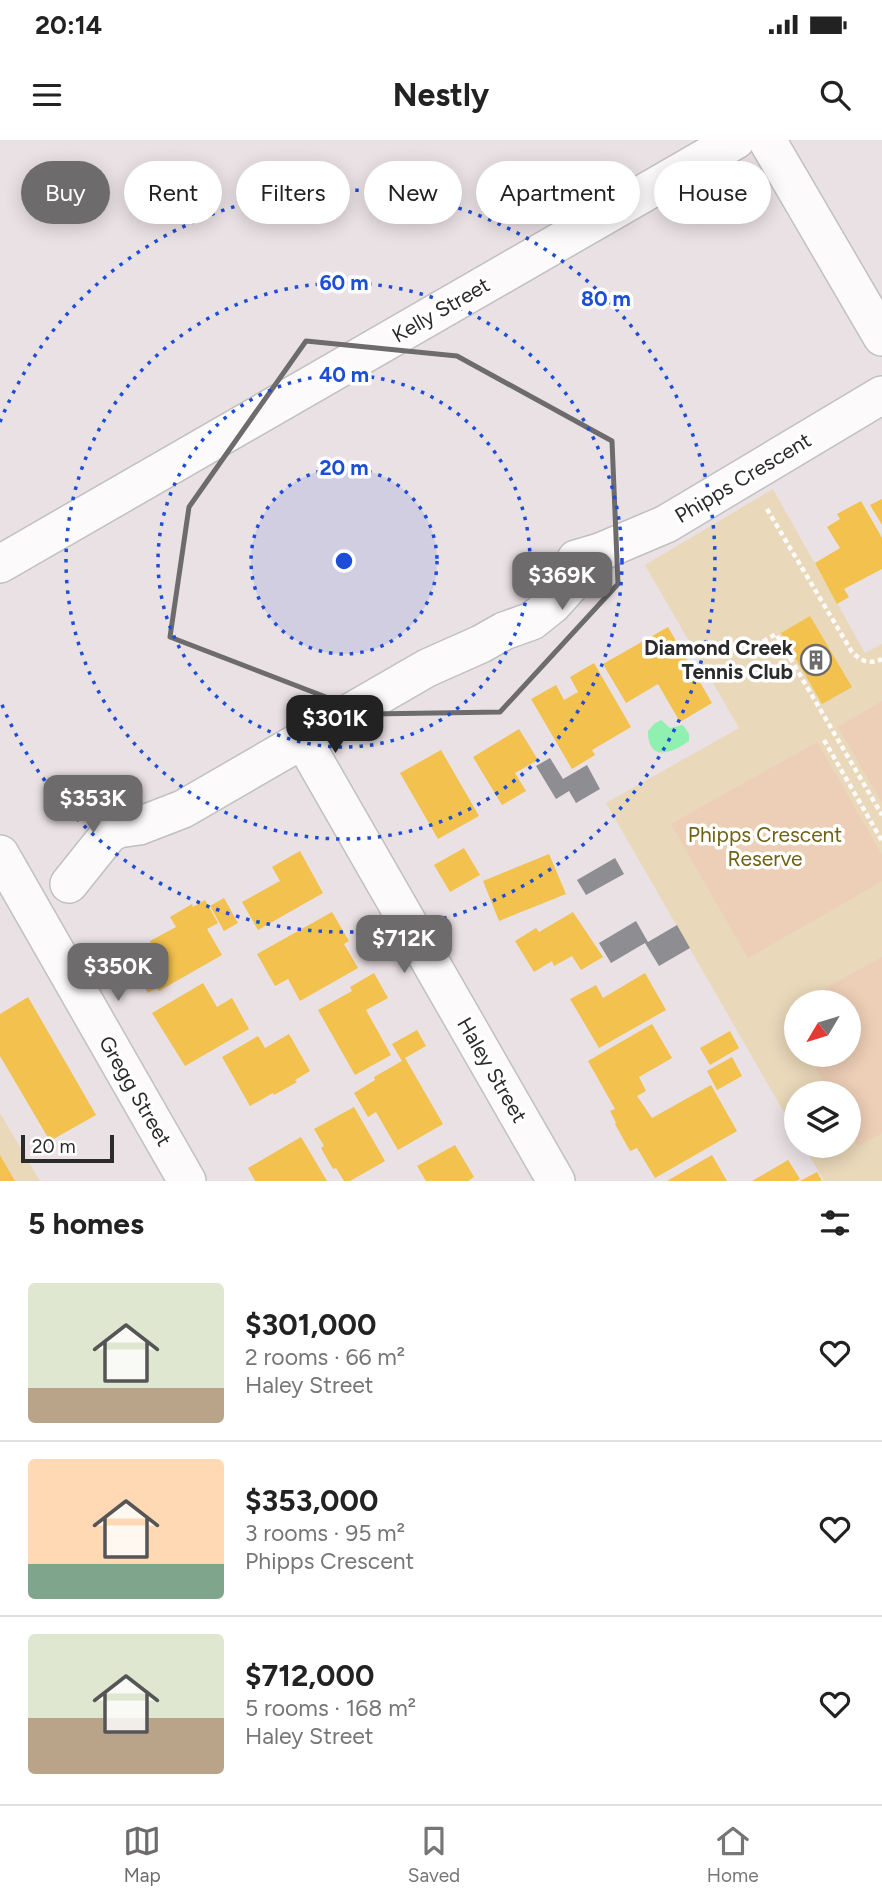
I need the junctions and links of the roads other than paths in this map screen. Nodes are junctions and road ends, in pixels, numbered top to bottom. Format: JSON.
{"nodes":[{"id":1,"x":736,"y":140,"type":"edge"},
{"id":2,"x":767,"y":140,"type":"edge"},
{"id":3,"x":882,"y":337,"type":"edge"},
{"id":4,"x":882,"y":395,"type":"edge"},
{"id":5,"x":0,"y":564,"type":"edge"},
{"id":6,"x":303,"y":740,"type":"junction"},
{"id":7,"x":0,"y":854,"type":"edge"},
{"id":8,"x":13,"y":908,"type":"edge"},
{"id":9,"x":187,"y":1181,"type":"edge"},
{"id":10,"x":556,"y":1181,"type":"edge"}],
"edges":[{"from":1,"to":5,"type":"street","name":"Kelly Street"},
{"from":2,"to":3,"type":"street"},
{"from":4,"to":6,"type":"street","name":"Phipps Crescent"},
{"from":6,"to":8,"type":"street","name":"Phipps Crescent"},
{"from":6,"to":10,"type":"street","name":"Haley Street"},
{"from":7,"to":8,"type":"street","name":"Gregg Street"},
{"from":8,"to":9,"type":"street","name":"Gregg Street"}]}
